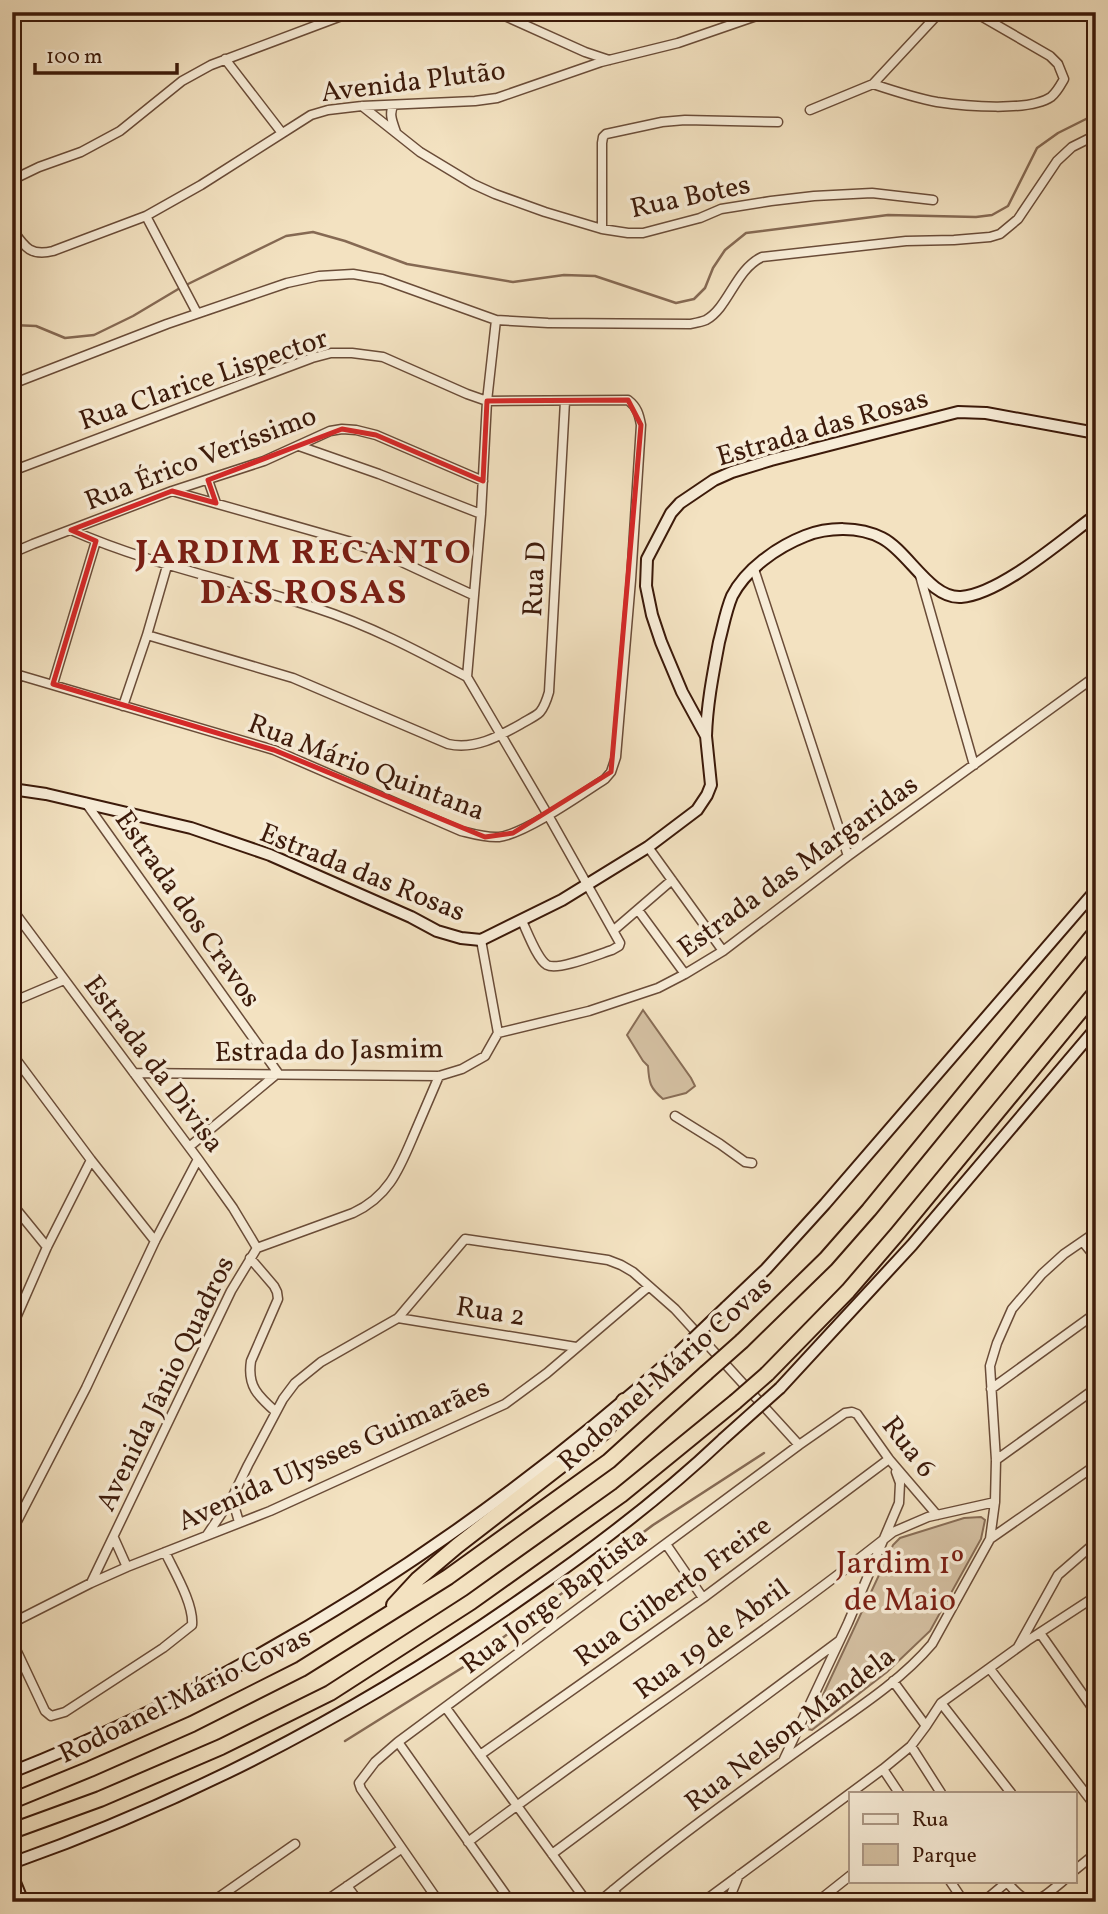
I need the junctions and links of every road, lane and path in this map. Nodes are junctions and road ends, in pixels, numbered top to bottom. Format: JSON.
{"nodes":[{"id":1,"x":352,"y":12,"type":"edge"},
{"id":2,"x":496,"y":12,"type":"edge"},
{"id":3,"x":768,"y":12,"type":"edge"},
{"id":4,"x":940,"y":12,"type":"edge"},
{"id":5,"x":974,"y":12,"type":"edge"},
{"id":6,"x":579,"y":50,"type":"junction"},
{"id":7,"x":225,"y":59,"type":"junction"},
{"id":8,"x":609,"y":60,"type":"junction"},
{"id":9,"x":583,"y":68,"type":"junction"},
{"id":10,"x":873,"y":84,"type":"junction"},
{"id":11,"x":394,"y":104,"type":"junction"},
{"id":12,"x":362,"y":106,"type":"junction"},
{"id":13,"x":810,"y":110,"type":"dead end"},
{"id":14,"x":778,"y":122,"type":"dead end"},
{"id":15,"x":396,"y":132,"type":"junction"},
{"id":16,"x":282,"y":133,"type":"junction"},
{"id":17,"x":1096,"y":135,"type":"edge"},
{"id":18,"x":12,"y":180,"type":"edge"},
{"id":19,"x":933,"y":200,"type":"dead end"},
{"id":20,"x":146,"y":216,"type":"junction"},
{"id":21,"x":12,"y":229,"type":"edge"},
{"id":22,"x":603,"y":229,"type":"junction"},
{"id":23,"x":197,"y":313,"type":"junction"},
{"id":24,"x":496,"y":320,"type":"junction"},
{"id":25,"x":12,"y":384,"type":"edge"},
{"id":26,"x":487,"y":401,"type":"junction"},
{"id":27,"x":565,"y":401,"type":"junction"},
{"id":28,"x":1096,"y":433,"type":"edge"},
{"id":29,"x":299,"y":446,"type":"junction"},
{"id":30,"x":12,"y":471,"type":"edge"},
{"id":31,"x":208,"y":480,"type":"junction"},
{"id":32,"x":483,"y":481,"type":"junction"},
{"id":33,"x":172,"y":491,"type":"junction"},
{"id":34,"x":216,"y":503,"type":"junction"},
{"id":35,"x":481,"y":514,"type":"junction"},
{"id":36,"x":1096,"y":515,"type":"edge"},
{"id":37,"x":71,"y":530,"type":"junction"},
{"id":38,"x":96,"y":541,"type":"junction"},
{"id":39,"x":12,"y":553,"type":"edge"},
{"id":40,"x":167,"y":566,"type":"junction"},
{"id":41,"x":754,"y":569,"type":"junction"},
{"id":42,"x":919,"y":570,"type":"junction"},
{"id":43,"x":473,"y":595,"type":"junction"},
{"id":44,"x":147,"y":635,"type":"junction"},
{"id":45,"x":15,"y":674,"type":"edge"},
{"id":46,"x":1096,"y":676,"type":"edge"},
{"id":47,"x":467,"y":677,"type":"junction"},
{"id":48,"x":53,"y":684,"type":"junction"},
{"id":49,"x":12,"y":703,"type":"edge"},
{"id":50,"x":123,"y":706,"type":"junction"},
{"id":51,"x":502,"y":735,"type":"junction"},
{"id":52,"x":706,"y":736,"type":"junction"},
{"id":53,"x":974,"y":765,"type":"junction"},
{"id":54,"x":12,"y":789,"type":"edge"},
{"id":55,"x":86,"y":803,"type":"junction"},
{"id":56,"x":548,"y":815,"type":"junction"},
{"id":57,"x":648,"y":848,"type":"junction"},
{"id":58,"x":848,"y":856,"type":"junction"},
{"id":59,"x":673,"y":880,"type":"junction"},
{"id":60,"x":587,"y":884,"type":"junction"},
{"id":61,"x":1096,"y":890,"type":"edge"},
{"id":62,"x":12,"y":909,"type":"edge"},
{"id":63,"x":638,"y":910,"type":"junction"},
{"id":64,"x":522,"y":921,"type":"junction"},
{"id":65,"x":614,"y":930,"type":"junction"},
{"id":66,"x":1096,"y":932,"type":"edge"},
{"id":67,"x":481,"y":940,"type":"junction"},
{"id":68,"x":723,"y":951,"type":"junction"},
{"id":69,"x":685,"y":974,"type":"junction"},
{"id":70,"x":64,"y":980,"type":"junction"},
{"id":71,"x":1096,"y":992,"type":"edge"},
{"id":72,"x":12,"y":1003,"type":"edge"},
{"id":73,"x":1096,"y":1028,"type":"edge"},
{"id":74,"x":498,"y":1033,"type":"junction"},
{"id":75,"x":12,"y":1054,"type":"edge"},
{"id":76,"x":134,"y":1073,"type":"junction"},
{"id":77,"x":278,"y":1073,"type":"junction"},
{"id":78,"x":439,"y":1076,"type":"junction"},
{"id":79,"x":675,"y":1116,"type":"dead end"},
{"id":80,"x":189,"y":1147,"type":"junction"},
{"id":81,"x":198,"y":1159,"type":"junction"},
{"id":82,"x":91,"y":1160,"type":"junction"},
{"id":83,"x":752,"y":1163,"type":"dead end"},
{"id":84,"x":12,"y":1203,"type":"edge"},
{"id":85,"x":1096,"y":1233,"type":"edge"},
{"id":86,"x":155,"y":1241,"type":"junction"},
{"id":87,"x":1083,"y":1242,"type":"junction"},
{"id":88,"x":47,"y":1247,"type":"junction"},
{"id":89,"x":257,"y":1248,"type":"junction"},
{"id":90,"x":250,"y":1258,"type":"junction"},
{"id":91,"x":1096,"y":1258,"type":"edge"},
{"id":92,"x":649,"y":1287,"type":"junction"},
{"id":93,"x":1096,"y":1313,"type":"edge"},
{"id":94,"x":398,"y":1318,"type":"junction"},
{"id":95,"x":12,"y":1327,"type":"edge"},
{"id":96,"x":576,"y":1347,"type":"junction"},
{"id":97,"x":1096,"y":1388,"type":"edge"},
{"id":98,"x":991,"y":1389,"type":"junction"},
{"id":99,"x":624,"y":1401,"type":"junction"},
{"id":100,"x":276,"y":1412,"type":"junction"},
{"id":101,"x":845,"y":1413,"type":"joint"},
{"id":102,"x":799,"y":1445,"type":"junction"},
{"id":103,"x":996,"y":1460,"type":"junction"},
{"id":104,"x":892,"y":1462,"type":"junction"},
{"id":105,"x":1096,"y":1465,"type":"edge"},
{"id":106,"x":232,"y":1498,"type":"junction"},
{"id":107,"x":995,"y":1502,"type":"junction"},
{"id":108,"x":937,"y":1515,"type":"junction"},
{"id":109,"x":239,"y":1522,"type":"junction"},
{"id":110,"x":12,"y":1531,"type":"edge"},
{"id":111,"x":207,"y":1535,"type":"junction"},
{"id":112,"x":114,"y":1538,"type":"junction"},
{"id":113,"x":990,"y":1539,"type":"junction"},
{"id":114,"x":883,"y":1541,"type":"junction"},
{"id":115,"x":1096,"y":1542,"type":"edge"},
{"id":116,"x":666,"y":1544,"type":"junction"},
{"id":117,"x":165,"y":1552,"type":"junction"},
{"id":118,"x":127,"y":1567,"type":"junction"},
{"id":119,"x":91,"y":1583,"type":"junction"},
{"id":120,"x":703,"y":1598,"type":"junction"},
{"id":121,"x":1094,"y":1600,"type":"edge"},
{"id":122,"x":383,"y":1618,"type":"junction"},
{"id":123,"x":12,"y":1623,"type":"edge"},
{"id":124,"x":1040,"y":1633,"type":"junction"},
{"id":125,"x":12,"y":1641,"type":"edge"},
{"id":126,"x":839,"y":1641,"type":"junction"},
{"id":127,"x":1016,"y":1649,"type":"junction"},
{"id":128,"x":990,"y":1669,"type":"junction"},
{"id":129,"x":893,"y":1681,"type":"junction"},
{"id":130,"x":941,"y":1703,"type":"junction"},
{"id":131,"x":446,"y":1708,"type":"junction"},
{"id":132,"x":1096,"y":1713,"type":"edge"},
{"id":133,"x":926,"y":1726,"type":"junction"},
{"id":134,"x":398,"y":1742,"type":"junction"},
{"id":135,"x":911,"y":1746,"type":"junction"},
{"id":136,"x":480,"y":1755,"type":"junction"},
{"id":137,"x":782,"y":1762,"type":"junction"},
{"id":138,"x":883,"y":1769,"type":"junction"},
{"id":139,"x":12,"y":1772,"type":"edge"},
{"id":140,"x":852,"y":1792,"type":"edge"},
{"id":141,"x":898,"y":1792,"type":"edge"},
{"id":142,"x":939,"y":1792,"type":"edge"},
{"id":143,"x":1011,"y":1792,"type":"edge"},
{"id":144,"x":849,"y":1794,"type":"edge"},
{"id":145,"x":12,"y":1801,"type":"edge"},
{"id":146,"x":516,"y":1806,"type":"junction"},
{"id":147,"x":1096,"y":1807,"type":"edge"},
{"id":148,"x":12,"y":1831,"type":"edge"},
{"id":149,"x":468,"y":1842,"type":"junction"},
{"id":150,"x":295,"y":1844,"type":"dead end"},
{"id":151,"x":401,"y":1849,"type":"junction"},
{"id":152,"x":1096,"y":1853,"type":"edge"},
{"id":153,"x":552,"y":1854,"type":"junction"},
{"id":154,"x":12,"y":1863,"type":"edge"},
{"id":155,"x":1076,"y":1870,"type":"edge"},
{"id":156,"x":740,"y":1874,"type":"junction"},
{"id":157,"x":849,"y":1877,"type":"edge"},
{"id":158,"x":14,"y":1878,"type":"edge"},
{"id":159,"x":951,"y":1882,"type":"edge"},
{"id":160,"x":1007,"y":1882,"type":"edge"},
{"id":161,"x":1062,"y":1882,"type":"edge"},
{"id":162,"x":347,"y":1886,"type":"junction"},
{"id":163,"x":613,"y":1890,"type":"junction"},
{"id":164,"x":1038,"y":1900,"type":"edge"},
{"id":165,"x":23,"y":1902,"type":"edge"},
{"id":166,"x":212,"y":1902,"type":"edge"},
{"id":167,"x":324,"y":1902,"type":"edge"},
{"id":168,"x":359,"y":1902,"type":"edge"},
{"id":169,"x":439,"y":1902,"type":"edge"},
{"id":170,"x":511,"y":1902,"type":"edge"},
{"id":171,"x":587,"y":1902,"type":"edge"},
{"id":172,"x":598,"y":1902,"type":"edge"},
{"id":173,"x":622,"y":1902,"type":"edge"},
{"id":174,"x":703,"y":1902,"type":"edge"},
{"id":175,"x":728,"y":1902,"type":"edge"},
{"id":176,"x":817,"y":1902,"type":"edge"},
{"id":177,"x":964,"y":1902,"type":"edge"},
{"id":178,"x":983,"y":1902,"type":"edge"}],
"edges":[{"from":1,"to":7,"type":"street"},
{"from":2,"to":6,"type":"street"},
{"from":3,"to":8,"type":"street","name":"Avenida Plutão"},
{"from":4,"to":10,"type":"street"},
{"from":5,"to":10,"type":"street"},
{"from":6,"to":8,"type":"street"},
{"from":6,"to":9,"type":"street"},
{"from":7,"to":16,"type":"street"},
{"from":7,"to":18,"type":"street"},
{"from":8,"to":9,"type":"street","name":"Avenida Plutão"},
{"from":9,"to":11,"type":"street","name":"Avenida Plutão"},
{"from":10,"to":13,"type":"street"},
{"from":11,"to":12,"type":"street","name":"Avenida Plutão"},
{"from":11,"to":15,"type":"street"},
{"from":12,"to":15,"type":"street","name":"Rua Botes"},
{"from":12,"to":16,"type":"street","name":"Avenida Plutão"},
{"from":14,"to":22,"type":"street"},
{"from":15,"to":22,"type":"street","name":"Rua Botes"},
{"from":16,"to":20,"type":"street","name":"Avenida Plutão"},
{"from":17,"to":24,"type":"street"},
{"from":19,"to":22,"type":"street","name":"Rua Botes"},
{"from":20,"to":21,"type":"street","name":"Avenida Plutão"},
{"from":20,"to":23,"type":"street"},
{"from":23,"to":24,"type":"street"},
{"from":23,"to":25,"type":"street"},
{"from":24,"to":26,"type":"street"},
{"from":26,"to":27,"type":"street"},
{"from":26,"to":30,"type":"street","name":"Rua Clarice Lispector"},
{"from":26,"to":32,"type":"street"},
{"from":27,"to":51,"type":"street","name":"Rua D"},
{"from":27,"to":56,"type":"street","name":"Rua Mário Quintana"},
{"from":28,"to":52,"type":"main road","name":"Estrada das Rosas"},
{"from":29,"to":31,"type":"street","name":"Rua Érico Veríssimo"},
{"from":29,"to":32,"type":"street","name":"Rua Érico Veríssimo"},
{"from":29,"to":35,"type":"street"},
{"from":31,"to":33,"type":"street","name":"Rua Érico Veríssimo"},
{"from":31,"to":34,"type":"street"},
{"from":32,"to":35,"type":"street"},
{"from":33,"to":34,"type":"street"},
{"from":33,"to":37,"type":"street","name":"Rua Érico Veríssimo"},
{"from":34,"to":43,"type":"street"},
{"from":35,"to":43,"type":"street"},
{"from":36,"to":42,"type":"main road"},
{"from":37,"to":38,"type":"street"},
{"from":37,"to":39,"type":"street","name":"Rua Érico Veríssimo"},
{"from":38,"to":40,"type":"street"},
{"from":38,"to":48,"type":"street"},
{"from":40,"to":44,"type":"street"},
{"from":40,"to":47,"type":"street"},
{"from":41,"to":42,"type":"main road"},
{"from":41,"to":52,"type":"main road"},
{"from":41,"to":58,"type":"street"},
{"from":42,"to":53,"type":"street"},
{"from":43,"to":47,"type":"street"},
{"from":44,"to":50,"type":"street"},
{"from":44,"to":51,"type":"street","name":"Rua D"},
{"from":45,"to":48,"type":"street","name":"Rua Mário Quintana"},
{"from":45,"to":49,"type":"street"},
{"from":46,"to":53,"type":"street","name":"Estrada das Margaridas"},
{"from":47,"to":51,"type":"street"},
{"from":48,"to":50,"type":"street","name":"Rua Mário Quintana"},
{"from":50,"to":56,"type":"street","name":"Rua Mário Quintana"},
{"from":51,"to":56,"type":"street"},
{"from":52,"to":57,"type":"main road","name":"Estrada das Rosas"},
{"from":53,"to":58,"type":"street","name":"Estrada das Margaridas"},
{"from":54,"to":55,"type":"main road","name":"Estrada das Rosas"},
{"from":55,"to":67,"type":"main road","name":"Estrada das Rosas"},
{"from":55,"to":77,"type":"street","name":"Estrada dos Cravos"},
{"from":56,"to":60,"type":"street"},
{"from":57,"to":59,"type":"street"},
{"from":57,"to":60,"type":"main road","name":"Estrada das Rosas"},
{"from":58,"to":68,"type":"street","name":"Estrada das Margaridas"},
{"from":59,"to":63,"type":"street"},
{"from":59,"to":68,"type":"street"},
{"from":60,"to":64,"type":"main road","name":"Estrada das Rosas"},
{"from":60,"to":65,"type":"street"},
{"from":61,"to":99,"type":"main road","bridge":true},
{"from":62,"to":70,"type":"street","name":"Estrada da Divisa"},
{"from":63,"to":65,"type":"street"},
{"from":63,"to":69,"type":"street"},
{"from":64,"to":65,"type":"street"},
{"from":64,"to":67,"type":"main road","name":"Estrada das Rosas"},
{"from":66,"to":122,"type":"highway","name":"Rodoanel Mário Covas","bridge":true},
{"from":67,"to":74,"type":"street"},
{"from":68,"to":69,"type":"street","name":"Estrada das Margaridas"},
{"from":69,"to":74,"type":"street","name":"Estrada das Margaridas"},
{"from":70,"to":72,"type":"street"},
{"from":70,"to":76,"type":"street","name":"Estrada da Divisa"},
{"from":71,"to":148,"type":"highway","name":"Rodoanel Mário Covas","bridge":true},
{"from":73,"to":154,"type":"main road","bridge":true},
{"from":74,"to":78,"type":"street","name":"Estrada do Jasmim"},
{"from":75,"to":82,"type":"street"},
{"from":76,"to":77,"type":"street","name":"Estrada do Jasmim"},
{"from":76,"to":80,"type":"street","name":"Estrada da Divisa"},
{"from":77,"to":78,"type":"street","name":"Estrada do Jasmim"},
{"from":77,"to":80,"type":"street"},
{"from":78,"to":89,"type":"street"},
{"from":79,"to":83,"type":"street"},
{"from":80,"to":81,"type":"street","name":"Estrada da Divisa"},
{"from":81,"to":86,"type":"street"},
{"from":81,"to":89,"type":"street","name":"Estrada da Divisa"},
{"from":82,"to":86,"type":"street"},
{"from":82,"to":88,"type":"street"},
{"from":84,"to":88,"type":"street"},
{"from":85,"to":87,"type":"street","name":"Rua Nelson Mandela"},
{"from":86,"to":110,"type":"street"},
{"from":87,"to":91,"type":"street"},
{"from":87,"to":98,"type":"street","name":"Rua Nelson Mandela"},
{"from":88,"to":95,"type":"street"},
{"from":89,"to":90,"type":"street","name":"Avenida Jânio Quadros"},
{"from":90,"to":100,"type":"street"},
{"from":90,"to":112,"type":"street","name":"Avenida Jânio Quadros"},
{"from":92,"to":94,"type":"street"},
{"from":92,"to":96,"type":"street","name":"Avenida Ulysses Guimarães"},
{"from":92,"to":102,"type":"street"},
{"from":93,"to":98,"type":"street"},
{"from":94,"to":96,"type":"street","name":"Rua 2"},
{"from":94,"to":100,"type":"street"},
{"from":96,"to":109,"type":"street","name":"Avenida Ulysses Guimarães"},
{"from":97,"to":103,"type":"street"},
{"from":98,"to":103,"type":"street","name":"Rua Nelson Mandela"},
{"from":99,"to":122,"type":"highway"},
{"from":99,"to":139,"type":"main road"},
{"from":100,"to":106,"type":"street"},
{"from":101,"to":102,"type":"street","name":"Rua Jorge Baptista"},
{"from":101,"to":104,"type":"street","name":"Rua 6"},
{"from":102,"to":116,"type":"street","name":"Rua Jorge Baptista"},
{"from":103,"to":107,"type":"street","name":"Rua Nelson Mandela"},
{"from":104,"to":108,"type":"street","name":"Rua 6"},
{"from":104,"to":114,"type":"street"},
{"from":104,"to":120,"type":"street","name":"Rua Gilberto Freire"},
{"from":105,"to":113,"type":"street"},
{"from":106,"to":109,"type":"street"},
{"from":106,"to":111,"type":"street"},
{"from":107,"to":108,"type":"street","name":"Rua 19 de Abril"},
{"from":107,"to":113,"type":"street","name":"Rua Nelson Mandela"},
{"from":108,"to":114,"type":"street","name":"Rua 19 de Abril"},
{"from":109,"to":111,"type":"street","name":"Avenida Ulysses Guimarães"},
{"from":111,"to":117,"type":"street","name":"Avenida Ulysses Guimarães"},
{"from":112,"to":118,"type":"street","name":"Avenida Jânio Quadros"},
{"from":112,"to":119,"type":"street","name":"Avenida Jânio Quadros"},
{"from":113,"to":129,"type":"street","name":"Rua Nelson Mandela"},
{"from":114,"to":126,"type":"street"},
{"from":114,"to":146,"type":"street","name":"Rua 19 de Abril"},
{"from":115,"to":127,"type":"street"},
{"from":116,"to":120,"type":"street"},
{"from":116,"to":131,"type":"street","name":"Rua Jorge Baptista"},
{"from":117,"to":118,"type":"street","name":"Avenida Ulysses Guimarães"},
{"from":117,"to":125,"type":"street"},
{"from":118,"to":119,"type":"street","name":"Avenida Ulysses Guimarães"},
{"from":119,"to":123,"type":"street","name":"Avenida Ulysses Guimarães"},
{"from":120,"to":136,"type":"street","name":"Rua Gilberto Freire"},
{"from":121,"to":124,"type":"street"},
{"from":122,"to":145,"type":"highway","name":"Rodoanel Mário Covas"},
{"from":124,"to":127,"type":"street"},
{"from":124,"to":132,"type":"street"},
{"from":126,"to":137,"type":"street"},
{"from":126,"to":153,"type":"street"},
{"from":127,"to":128,"type":"street"},
{"from":128,"to":130,"type":"street"},
{"from":128,"to":147,"type":"street"},
{"from":129,"to":133,"type":"street"},
{"from":129,"to":137,"type":"street","name":"Rua Nelson Mandela"},
{"from":130,"to":133,"type":"street"},
{"from":130,"to":143,"type":"street"},
{"from":131,"to":134,"type":"street","name":"Rua Jorge Baptista"},
{"from":131,"to":136,"type":"street"},
{"from":133,"to":135,"type":"street"},
{"from":134,"to":149,"type":"street"},
{"from":134,"to":151,"type":"street","name":"Rua Jorge Baptista"},
{"from":135,"to":138,"type":"street"},
{"from":135,"to":142,"type":"street"},
{"from":136,"to":146,"type":"street"},
{"from":137,"to":163,"type":"street","name":"Rua Nelson Mandela"},
{"from":138,"to":140,"type":"street"},
{"from":138,"to":141,"type":"street"},
{"from":144,"to":156,"type":"street"},
{"from":146,"to":149,"type":"street","name":"Rua 19 de Abril"},
{"from":146,"to":153,"type":"street"},
{"from":149,"to":170,"type":"street"},
{"from":150,"to":166,"type":"street"},
{"from":151,"to":162,"type":"street"},
{"from":151,"to":169,"type":"street"},
{"from":152,"to":155,"type":"street"},
{"from":153,"to":171,"type":"street"},
{"from":156,"to":174,"type":"street"},
{"from":156,"to":175,"type":"street"},
{"from":157,"to":176,"type":"street"},
{"from":158,"to":165,"type":"main road"},
{"from":159,"to":177,"type":"street"},
{"from":160,"to":164,"type":"street"},
{"from":160,"to":178,"type":"street"},
{"from":161,"to":164,"type":"street"},
{"from":162,"to":167,"type":"street"},
{"from":162,"to":168,"type":"street"},
{"from":163,"to":172,"type":"street","name":"Rua Nelson Mandela"},
{"from":163,"to":173,"type":"street"}]}
